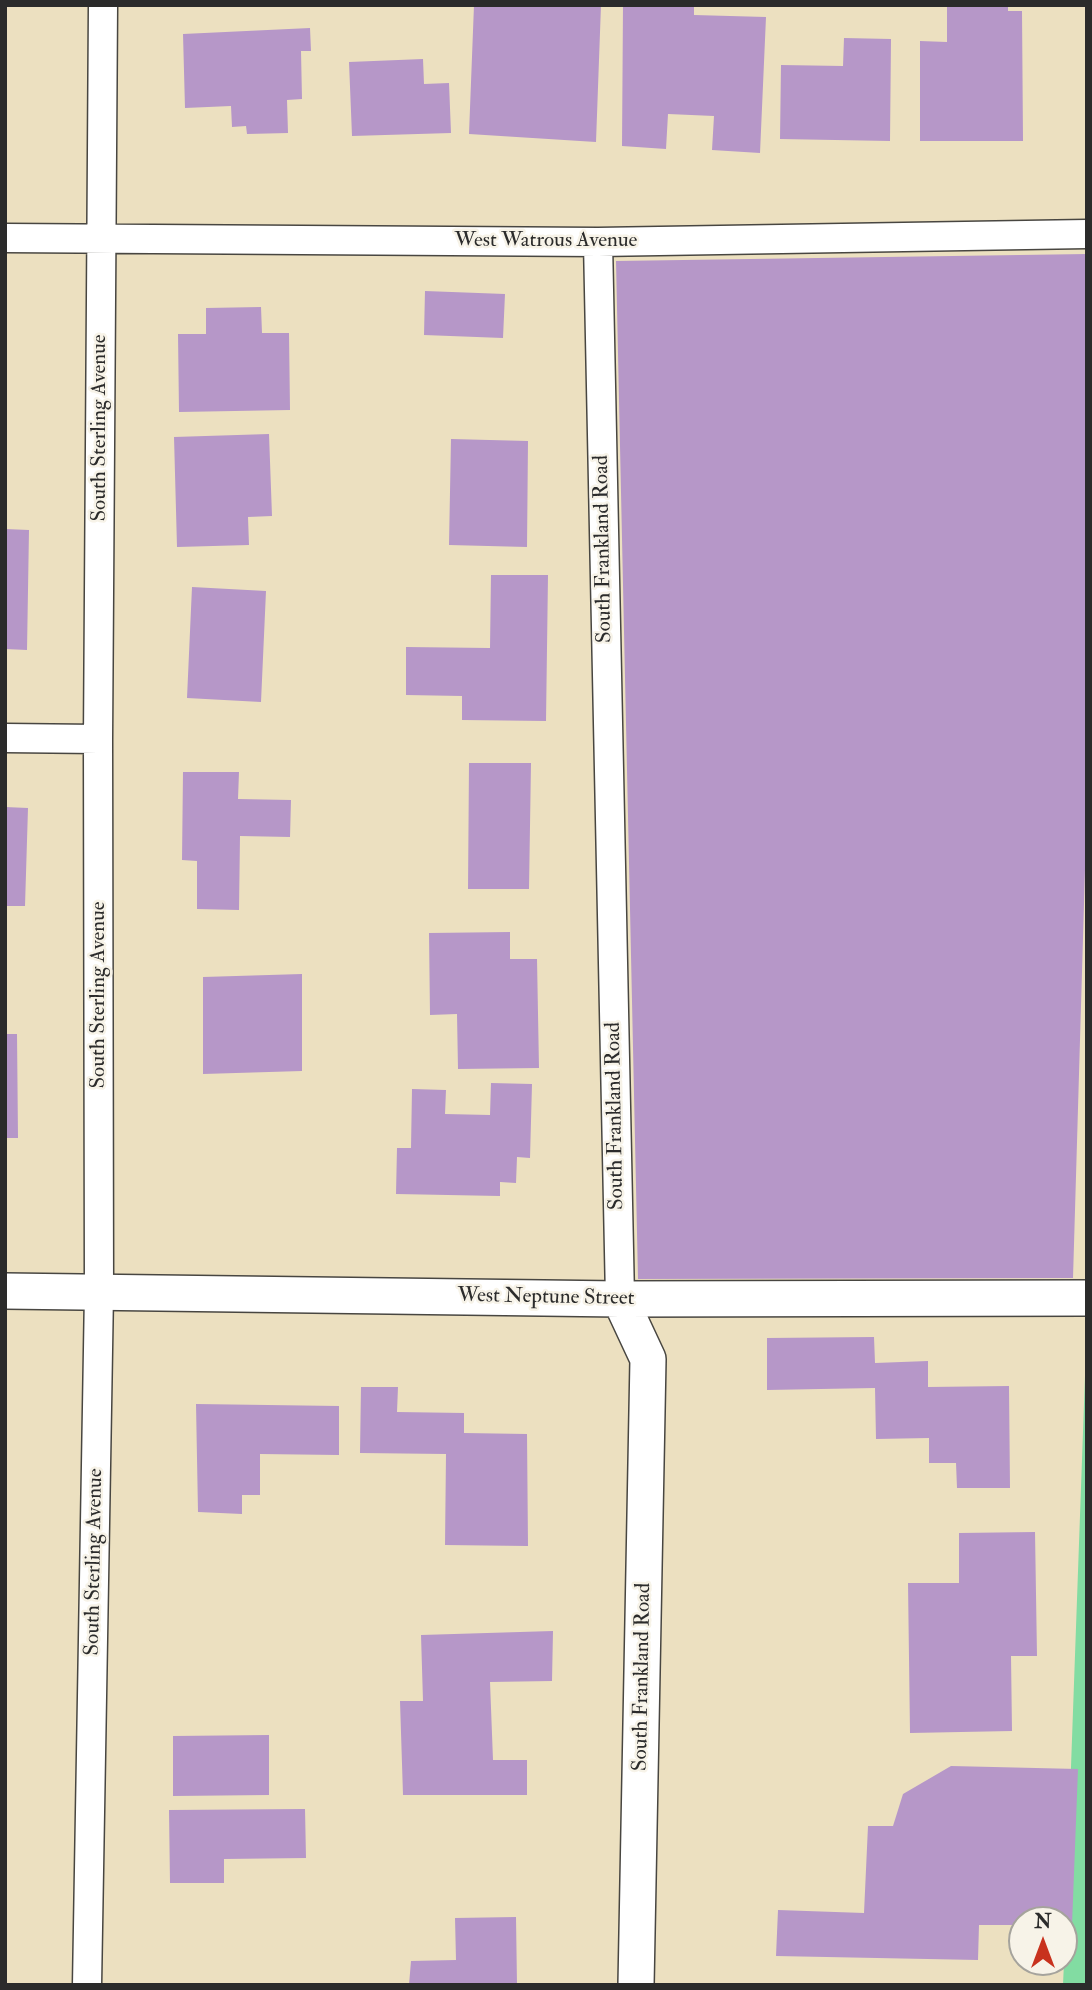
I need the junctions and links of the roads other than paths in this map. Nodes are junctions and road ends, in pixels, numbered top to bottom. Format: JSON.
{"nodes":[{"id":1,"x":103,"y":5,"type":"edge"},
{"id":2,"x":1087,"y":234,"type":"edge"},
{"id":3,"x":5,"y":238,"type":"edge"},
{"id":4,"x":102,"y":240,"type":"junction"},
{"id":5,"x":598,"y":242,"type":"junction"},
{"id":6,"x":5,"y":738,"type":"edge"},
{"id":7,"x":98,"y":739,"type":"junction"},
{"id":8,"x":5,"y":1291,"type":"edge"},
{"id":9,"x":99,"y":1292,"type":"junction"},
{"id":10,"x":1087,"y":1298,"type":"edge"},
{"id":11,"x":620,"y":1299,"type":"junction"},
{"id":12,"x":87,"y":1985,"type":"edge"},
{"id":13,"x":636,"y":1985,"type":"edge"}],
"edges":[{"from":1,"to":4,"type":"street","name":"South Sterling Avenue"},
{"from":2,"to":5,"type":"street","name":"West Watrous Avenue"},
{"from":3,"to":4,"type":"street","name":"West Watrous Avenue"},
{"from":4,"to":5,"type":"street","name":"West Watrous Avenue"},
{"from":4,"to":7,"type":"street","name":"South Sterling Avenue"},
{"from":5,"to":11,"type":"street","name":"South Frankland Road"},
{"from":6,"to":7,"type":"street"},
{"from":7,"to":9,"type":"street","name":"South Sterling Avenue"},
{"from":8,"to":9,"type":"street","name":"West Neptune Street"},
{"from":9,"to":11,"type":"street","name":"West Neptune Street"},
{"from":9,"to":12,"type":"street","name":"South Sterling Avenue"},
{"from":10,"to":11,"type":"street","name":"West Neptune Street"},
{"from":11,"to":13,"type":"street","name":"South Frankland Road"}]}
